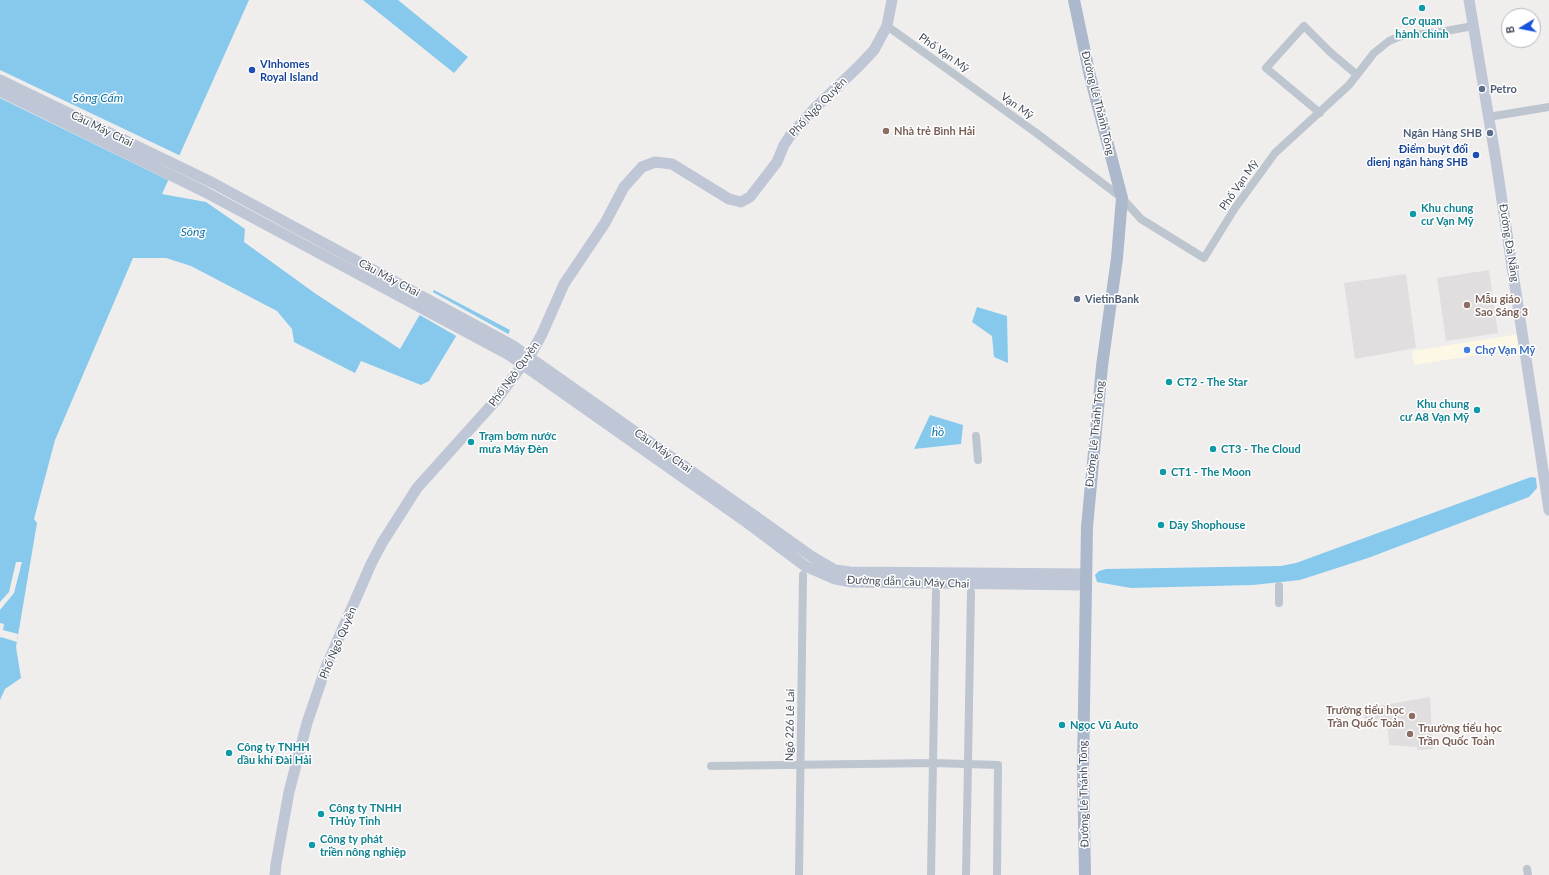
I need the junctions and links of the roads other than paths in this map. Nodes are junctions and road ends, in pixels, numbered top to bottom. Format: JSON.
{"nodes":[{"id":1,"x":892,"y":0,"type":"edge"},
{"id":2,"x":1074,"y":0,"type":"edge"},
{"id":3,"x":1469,"y":0,"type":"edge"},
{"id":4,"x":887,"y":26,"type":"junction"},
{"id":5,"x":1473,"y":26,"type":"junction"},
{"id":6,"x":1358,"y":75,"type":"junction"},
{"id":7,"x":0,"y":80,"type":"edge"},
{"id":8,"x":0,"y":91,"type":"edge"},
{"id":9,"x":987,"y":98,"type":"joint"},
{"id":10,"x":1549,"y":107,"type":"edge"},
{"id":11,"x":1320,"y":113,"type":"junction"},
{"id":12,"x":1488,"y":117,"type":"junction"},
{"id":13,"x":1035,"y":132,"type":"joint"},
{"id":14,"x":1122,"y":198,"type":"junction"},
{"id":15,"x":976,"y":436,"type":"dead end"},
{"id":16,"x":978,"y":460,"type":"dead end"},
{"id":17,"x":1545,"y":467,"type":"edge"},
{"id":18,"x":1549,"y":510,"type":"edge"},
{"id":19,"x":752,"y":520,"type":"junction"},
{"id":20,"x":803,"y":575,"type":"dead end"},
{"id":21,"x":1085,"y":580,"type":"junction"},
{"id":22,"x":1279,"y":586,"type":"dead end"},
{"id":23,"x":936,"y":591,"type":"dead end"},
{"id":24,"x":971,"y":592,"type":"dead end"},
{"id":25,"x":1279,"y":603,"type":"dead end"},
{"id":26,"x":934,"y":763,"type":"junction"},
{"id":27,"x":968,"y":764,"type":"junction"},
{"id":28,"x":801,"y":765,"type":"junction"},
{"id":29,"x":711,"y":766,"type":"dead end"},
{"id":30,"x":276,"y":875,"type":"edge"},
{"id":31,"x":799,"y":875,"type":"edge"},
{"id":32,"x":931,"y":875,"type":"edge"},
{"id":33,"x":966,"y":875,"type":"edge"},
{"id":34,"x":997,"y":875,"type":"edge"},
{"id":35,"x":1085,"y":875,"type":"edge"}],
"edges":[{"from":1,"to":4,"type":"street","name":"Phố Ngô Quyền"},
{"from":2,"to":14,"type":"main road","name":"Đường Lê Thánh Tông"},
{"from":3,"to":5,"type":"street","name":"Đường Đà Nẵng"},
{"from":4,"to":9,"type":"street","name":"Phố Vạn Mỹ"},
{"from":4,"to":30,"type":"street","name":"Phố Ngô Quyền"},
{"from":5,"to":6,"type":"street","name":"Phố Vạn Mỹ"},
{"from":5,"to":12,"type":"street","name":"Đường Đà Nẵng"},
{"from":6,"to":11,"type":"street","name":"Phố Vạn Mỹ"},
{"from":6,"to":11,"type":"street"},
{"from":7,"to":19,"type":"street","name":"Cầu Máy Chai","bridge":true},
{"from":8,"to":19,"type":"street","name":"Cầu Máy Chai","bridge":true},
{"from":9,"to":13,"type":"street","name":"Vạn Mỹ"},
{"from":10,"to":12,"type":"street"},
{"from":11,"to":14,"type":"street","name":"Phố Vạn Mỹ"},
{"from":12,"to":17,"type":"street","name":"Đường Đà Nẵng"},
{"from":13,"to":14,"type":"street","name":"Phố Vạn Mỹ"},
{"from":14,"to":21,"type":"main road","name":"Đường Lê Thánh Tông"},
{"from":15,"to":16,"type":"street"},
{"from":17,"to":18,"type":"street","name":"Đường Đà Nẵng"},
{"from":19,"to":21,"type":"street","name":"Đường dẫn cầu Máy Chai"},
{"from":20,"to":28,"type":"street","name":"Ngõ 226 Lê Lai"},
{"from":21,"to":35,"type":"main road","name":"Đường Lê Thánh Tông"},
{"from":22,"to":25,"type":"street"},
{"from":23,"to":26,"type":"street"},
{"from":24,"to":27,"type":"street"},
{"from":26,"to":27,"type":"street"},
{"from":26,"to":28,"type":"street"},
{"from":26,"to":32,"type":"street"},
{"from":27,"to":33,"type":"street"},
{"from":27,"to":34,"type":"street"},
{"from":28,"to":29,"type":"street"},
{"from":28,"to":31,"type":"street","name":"Ngõ 226 Lê Lai"}]}
